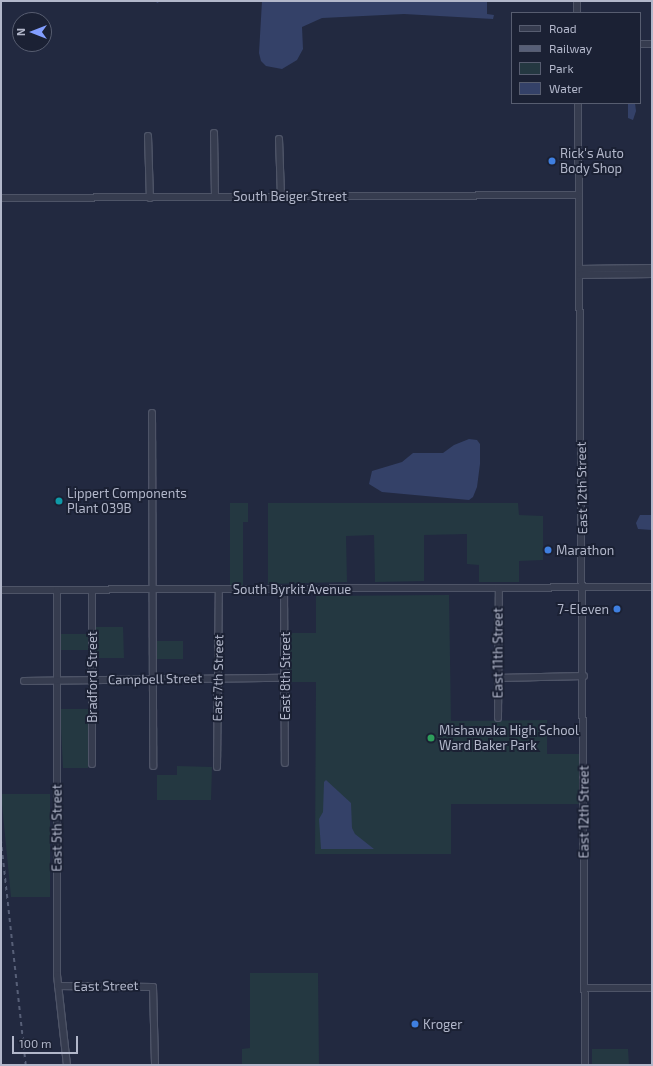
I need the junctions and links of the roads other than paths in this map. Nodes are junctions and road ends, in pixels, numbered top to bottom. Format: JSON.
{"nodes":[{"id":1,"x":577,"y":1,"type":"edge"},
{"id":2,"x":577,"y":12,"type":"edge"},
{"id":3,"x":641,"y":44,"type":"edge"},
{"id":4,"x":652,"y":44,"type":"edge"},
{"id":5,"x":578,"y":104,"type":"edge"},
{"id":6,"x":214,"y":132,"type":"dead end"},
{"id":7,"x":148,"y":136,"type":"dead end"},
{"id":8,"x":279,"y":139,"type":"dead end"},
{"id":9,"x":579,"y":195,"type":"junction"},
{"id":10,"x":215,"y":196,"type":"junction"},
{"id":11,"x":281,"y":196,"type":"junction"},
{"id":12,"x":1,"y":198,"type":"edge"},
{"id":13,"x":150,"y":198,"type":"junction"},
{"id":14,"x":652,"y":268,"type":"edge"},
{"id":15,"x":580,"y":272,"type":"junction"},
{"id":16,"x":652,"y":274,"type":"edge"},
{"id":17,"x":152,"y":413,"type":"dead end"},
{"id":18,"x":583,"y":587,"type":"junction"},
{"id":19,"x":652,"y":587,"type":"edge"},
{"id":20,"x":499,"y":588,"type":"junction"},
{"id":21,"x":284,"y":589,"type":"junction"},
{"id":22,"x":1,"y":590,"type":"edge"},
{"id":23,"x":57,"y":590,"type":"junction"},
{"id":24,"x":92,"y":590,"type":"junction"},
{"id":25,"x":153,"y":590,"type":"junction"},
{"id":26,"x":219,"y":590,"type":"junction"},
{"id":27,"x":584,"y":676,"type":"junction"},
{"id":28,"x":218,"y":677,"type":"junction"},
{"id":29,"x":285,"y":678,"type":"junction"},
{"id":30,"x":498,"y":678,"type":"junction"},
{"id":31,"x":153,"y":679,"type":"junction"},
{"id":32,"x":92,"y":680,"type":"junction"},
{"id":33,"x":57,"y":681,"type":"junction"},
{"id":34,"x":24,"y":682,"type":"dead end"},
{"id":35,"x":498,"y":718,"type":"dead end"},
{"id":36,"x":285,"y":763,"type":"dead end"},
{"id":37,"x":92,"y":764,"type":"dead end"},
{"id":38,"x":153,"y":766,"type":"dead end"},
{"id":39,"x":218,"y":767,"type":"dead end"},
{"id":40,"x":58,"y":986,"type":"junction"},
{"id":41,"x":585,"y":988,"type":"junction"},
{"id":42,"x":652,"y":988,"type":"edge"},
{"id":43,"x":67,"y":1065,"type":"edge"},
{"id":44,"x":155,"y":1065,"type":"edge"},
{"id":45,"x":585,"y":1065,"type":"edge"}],
"edges":[{"from":1,"to":2,"type":"street"},
{"from":3,"to":4,"type":"street"},
{"from":5,"to":9,"type":"street","name":"East 12th Street"},
{"from":6,"to":10,"type":"street"},
{"from":7,"to":13,"type":"street"},
{"from":8,"to":11,"type":"street"},
{"from":9,"to":11,"type":"street","name":"South Beiger Street"},
{"from":9,"to":15,"type":"street","name":"East 12th Street"},
{"from":10,"to":11,"type":"street","name":"South Beiger Street"},
{"from":10,"to":13,"type":"street","name":"South Beiger Street"},
{"from":12,"to":13,"type":"street","name":"South Beiger Street"},
{"from":14,"to":15,"type":"street"},
{"from":15,"to":16,"type":"street"},
{"from":15,"to":18,"type":"street","name":"East 12th Street"},
{"from":17,"to":25,"type":"street"},
{"from":18,"to":19,"type":"street","name":"South Byrkit Avenue"},
{"from":18,"to":20,"type":"street","name":"South Byrkit Avenue"},
{"from":18,"to":27,"type":"street","name":"East 12th Street"},
{"from":20,"to":21,"type":"street","name":"South Byrkit Avenue"},
{"from":20,"to":30,"type":"street","name":"East 11th Street"},
{"from":21,"to":26,"type":"street","name":"South Byrkit Avenue"},
{"from":21,"to":29,"type":"street","name":"East 8th Street"},
{"from":22,"to":23,"type":"street","name":"South Byrkit Avenue"},
{"from":23,"to":24,"type":"street","name":"South Byrkit Avenue"},
{"from":23,"to":33,"type":"street","name":"East 5th Street"},
{"from":24,"to":25,"type":"street","name":"South Byrkit Avenue"},
{"from":24,"to":32,"type":"street","name":"Bradford Street"},
{"from":25,"to":26,"type":"street","name":"South Byrkit Avenue"},
{"from":25,"to":31,"type":"street"},
{"from":26,"to":28,"type":"street","name":"East 7th Street"},
{"from":27,"to":30,"type":"street"},
{"from":27,"to":41,"type":"street","name":"East 12th Street"},
{"from":28,"to":29,"type":"street","name":"Campbell Street"},
{"from":28,"to":31,"type":"street","name":"Campbell Street"},
{"from":28,"to":39,"type":"street","name":"East 7th Street"},
{"from":29,"to":36,"type":"street","name":"East 8th Street"},
{"from":30,"to":35,"type":"street","name":"East 11th Street"},
{"from":31,"to":32,"type":"street","name":"Campbell Street"},
{"from":31,"to":38,"type":"street"},
{"from":32,"to":33,"type":"street","name":"Campbell Street"},
{"from":32,"to":37,"type":"street","name":"Bradford Street"},
{"from":33,"to":34,"type":"street","name":"Campbell Street"},
{"from":33,"to":40,"type":"street","name":"East 5th Street"},
{"from":40,"to":43,"type":"street","name":"East 5th Street"},
{"from":40,"to":44,"type":"street","name":"East Street"},
{"from":41,"to":42,"type":"street"},
{"from":41,"to":45,"type":"street","name":"East 12th Street"}]}
